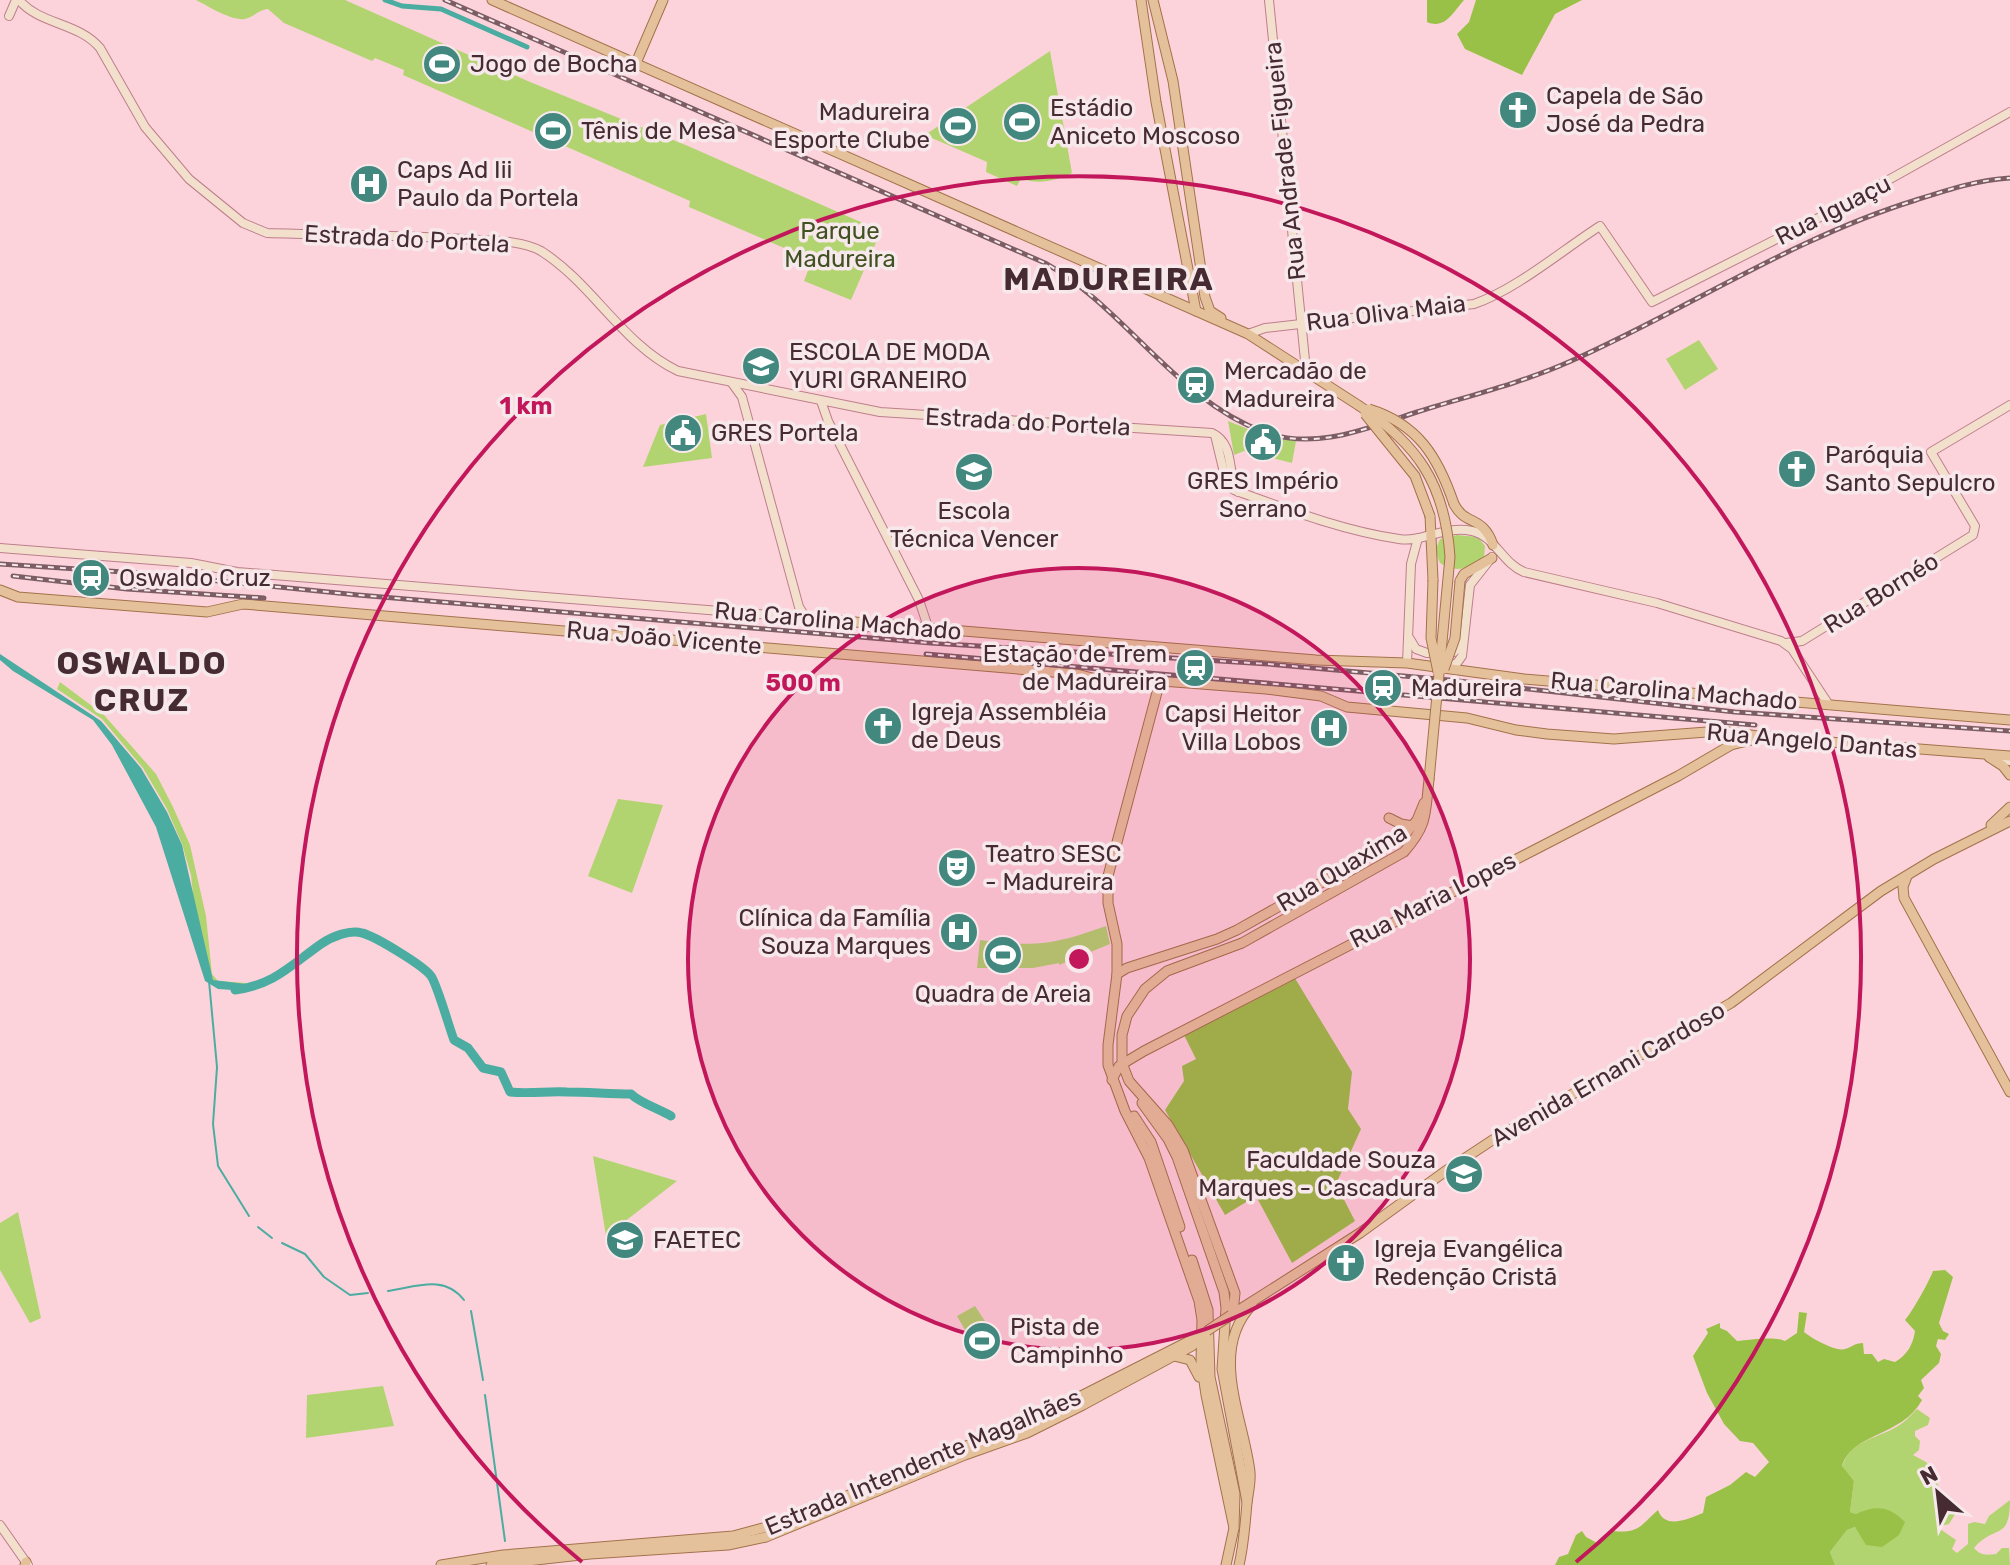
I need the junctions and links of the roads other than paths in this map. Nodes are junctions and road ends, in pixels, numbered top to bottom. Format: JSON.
{"nodes":[{"id":1,"x":17,"y":0,"type":"edge"},
{"id":2,"x":26,"y":0,"type":"edge"},
{"id":3,"x":492,"y":0,"type":"edge"},
{"id":4,"x":663,"y":0,"type":"edge"},
{"id":5,"x":1141,"y":0,"type":"edge"},
{"id":6,"x":1153,"y":0,"type":"edge"},
{"id":7,"x":1269,"y":0,"type":"edge"},
{"id":8,"x":30,"y":11,"type":"junction"},
{"id":9,"x":9,"y":16,"type":"dead end"},
{"id":10,"x":636,"y":63,"type":"junction"},
{"id":11,"x":2010,"y":112,"type":"edge"},
{"id":12,"x":1600,"y":226,"type":"joint"},
{"id":13,"x":1196,"y":311,"type":"junction"},
{"id":14,"x":1300,"y":324,"type":"junction"},
{"id":15,"x":1236,"y":329,"type":"junction"},
{"id":16,"x":1248,"y":334,"type":"junction"},
{"id":17,"x":1306,"y":370,"type":"junction"},
{"id":18,"x":732,"y":383,"type":"junction"},
{"id":19,"x":755,"y":387,"type":"junction"},
{"id":20,"x":742,"y":397,"type":"junction"},
{"id":21,"x":821,"y":401,"type":"junction"},
{"id":22,"x":1358,"y":405,"type":"junction"},
{"id":23,"x":2010,"y":405,"type":"edge"},
{"id":24,"x":1432,"y":533,"type":"junction"},
{"id":25,"x":1418,"y":538,"type":"junction"},
{"id":26,"x":1493,"y":545,"type":"junction"},
{"id":27,"x":0,"y":548,"type":"edge"},
{"id":28,"x":1492,"y":558,"type":"junction"},
{"id":29,"x":0,"y":590,"type":"edge"},
{"id":30,"x":799,"y":607,"type":"junction"},
{"id":31,"x":791,"y":617,"type":"junction"},
{"id":32,"x":806,"y":618,"type":"junction"},
{"id":33,"x":929,"y":630,"type":"junction"},
{"id":34,"x":1408,"y":634,"type":"junction"},
{"id":35,"x":1464,"y":639,"type":"junction"},
{"id":36,"x":1785,"y":643,"type":"junction"},
{"id":37,"x":1407,"y":663,"type":"junction"},
{"id":38,"x":1445,"y":668,"type":"junction"},
{"id":39,"x":1440,"y":679,"type":"junction"},
{"id":40,"x":1160,"y":681,"type":"junction"},
{"id":41,"x":1330,"y":699,"type":"joint"},
{"id":42,"x":1829,"y":705,"type":"junction"},
{"id":43,"x":2010,"y":720,"type":"edge"},
{"id":44,"x":1766,"y":737,"type":"junction"},
{"id":45,"x":1985,"y":755,"type":"junction"},
{"id":46,"x":2010,"y":759,"type":"edge"},
{"id":47,"x":2010,"y":775,"type":"edge"},
{"id":48,"x":1428,"y":792,"type":"junction"},
{"id":49,"x":2010,"y":807,"type":"edge"},
{"id":50,"x":1389,"y":818,"type":"dead end"},
{"id":51,"x":2010,"y":821,"type":"edge"},
{"id":52,"x":1413,"y":826,"type":"junction"},
{"id":53,"x":1979,"y":835,"type":"junction"},
{"id":54,"x":1377,"y":852,"type":"junction"},
{"id":55,"x":1386,"y":861,"type":"junction"},
{"id":56,"x":1908,"y":874,"type":"junction"},
{"id":57,"x":1881,"y":891,"type":"junction"},
{"id":58,"x":1904,"y":898,"type":"junction"},
{"id":59,"x":1117,"y":974,"type":"junction"},
{"id":60,"x":1122,"y":1063,"type":"junction"},
{"id":61,"x":1112,"y":1080,"type":"junction"},
{"id":62,"x":1129,"y":1081,"type":"junction"},
{"id":63,"x":2010,"y":1092,"type":"edge"},
{"id":64,"x":1123,"y":1105,"type":"junction"},
{"id":65,"x":1260,"y":1297,"type":"junction"},
{"id":66,"x":1232,"y":1314,"type":"junction"},
{"id":67,"x":1204,"y":1333,"type":"junction"},
{"id":68,"x":1174,"y":1356,"type":"junction"},
{"id":69,"x":1206,"y":1395,"type":"junction"},
{"id":70,"x":1247,"y":1502,"type":"junction"},
{"id":71,"x":0,"y":1525,"type":"edge"},
{"id":72,"x":1234,"y":1528,"type":"junction"},
{"id":73,"x":26,"y":1564,"type":"edge"},
{"id":74,"x":441,"y":1565,"type":"edge"},
{"id":75,"x":491,"y":1565,"type":"edge"},
{"id":76,"x":1226,"y":1565,"type":"edge"},
{"id":77,"x":1239,"y":1565,"type":"edge"}],
"edges":[{"from":1,"to":8,"type":"main road"},
{"from":1,"to":9,"type":"main road"},
{"from":2,"to":8,"type":"main road"},
{"from":3,"to":10,"type":"main road"},
{"from":4,"to":10,"type":"main road"},
{"from":5,"to":13,"type":"main road"},
{"from":6,"to":15,"type":"main road"},
{"from":7,"to":14,"type":"main road","name":"Rua Andrade Figueira"},
{"from":8,"to":18,"type":"main road","name":"Estrada do Portela"},
{"from":10,"to":13,"type":"main road"},
{"from":11,"to":12,"type":"main road","name":"Rua Iguaçu"},
{"from":12,"to":14,"type":"main road","name":"Rua Oliva Maia"},
{"from":13,"to":15,"type":"main road"},
{"from":14,"to":16,"type":"main road","name":"Rua Oliva Maia"},
{"from":14,"to":17,"type":"main road","name":"Rua Andrade Figueira"},
{"from":15,"to":16,"type":"main road"},
{"from":16,"to":17,"type":"main road"},
{"from":17,"to":22,"type":"main road"},
{"from":18,"to":19,"type":"main road","name":"Estrada do Portela"},
{"from":18,"to":20,"type":"main road"},
{"from":19,"to":20,"type":"main road"},
{"from":19,"to":21,"type":"main road","name":"Estrada do Portela"},
{"from":20,"to":30,"type":"main road"},
{"from":21,"to":25,"type":"main road","name":"Estrada do Portela"},
{"from":21,"to":33,"type":"main road"},
{"from":22,"to":24,"type":"main road","bridge":true},
{"from":22,"to":26,"type":"main road","bridge":true},
{"from":22,"to":39,"type":"main road","bridge":true},
{"from":23,"to":36,"type":"main road","name":"Rua Bornéo"},
{"from":24,"to":25,"type":"main road"},
{"from":24,"to":26,"type":"main road"},
{"from":24,"to":39,"type":"main road","bridge":true},
{"from":25,"to":34,"type":"main road"},
{"from":26,"to":28,"type":"main road"},
{"from":26,"to":36,"type":"main road"},
{"from":27,"to":31,"type":"main road","name":"Rua Carolina Machado"},
{"from":28,"to":35,"type":"main road"},
{"from":28,"to":39,"type":"main road","bridge":true},
{"from":29,"to":40,"type":"main road","name":"Rua João Vicente"},
{"from":30,"to":31,"type":"main road"},
{"from":30,"to":32,"type":"main road"},
{"from":31,"to":32,"type":"main road","name":"Rua Carolina Machado"},
{"from":32,"to":33,"type":"main road","name":"Rua Carolina Machado"},
{"from":33,"to":37,"type":"main road","name":"Rua Carolina Machado"},
{"from":34,"to":35,"type":"main road"},
{"from":34,"to":37,"type":"main road"},
{"from":35,"to":38,"type":"main road"},
{"from":36,"to":42,"type":"main road"},
{"from":37,"to":38,"type":"main road","name":"Rua Carolina Machado"},
{"from":38,"to":42,"type":"main road","name":"Rua Carolina Machado"},
{"from":39,"to":48,"type":"main road","bridge":true},
{"from":40,"to":41,"type":"main road","name":"Rua João Vicente"},
{"from":40,"to":59,"type":"main road"},
{"from":41,"to":44,"type":"main road","name":"Rua Angelo Dantas"},
{"from":42,"to":43,"type":"main road","name":"Rua Carolina Machado"},
{"from":44,"to":45,"type":"main road","name":"Rua Angelo Dantas"},
{"from":44,"to":60,"type":"main road","name":"Rua Maria Lopes"},
{"from":45,"to":46,"type":"main road","name":"Rua Angelo Dantas"},
{"from":45,"to":47,"type":"main road"},
{"from":48,"to":52,"type":"main road","name":"Rua Quaxima"},
{"from":48,"to":55,"type":"main road","name":"Rua Quaxima"},
{"from":49,"to":53,"type":"main road"},
{"from":50,"to":52,"type":"main road"},
{"from":51,"to":53,"type":"main road","name":"Avenida Ernani Cardoso"},
{"from":52,"to":54,"type":"main road","name":"Rua Quaxima"},
{"from":53,"to":56,"type":"main road","name":"Avenida Ernani Cardoso"},
{"from":54,"to":55,"type":"main road"},
{"from":54,"to":59,"type":"main road","name":"Rua Quaxima"},
{"from":55,"to":60,"type":"main road","name":"Rua Quaxima"},
{"from":56,"to":57,"type":"main road","name":"Avenida Ernani Cardoso"},
{"from":56,"to":58,"type":"main road"},
{"from":57,"to":58,"type":"main road"},
{"from":57,"to":65,"type":"main road","name":"Avenida Ernani Cardoso"},
{"from":58,"to":63,"type":"main road"},
{"from":59,"to":61,"type":"main road"},
{"from":60,"to":61,"type":"main road"},
{"from":60,"to":62,"type":"main road"},
{"from":61,"to":64,"type":"main road"},
{"from":62,"to":66,"type":"main road"},
{"from":62,"to":70,"type":"main road"},
{"from":64,"to":67,"type":"main road"},
{"from":64,"to":72,"type":"main road"},
{"from":65,"to":66,"type":"main road","name":"Avenida Ernani Cardoso"},
{"from":65,"to":70,"type":"main road"},
{"from":66,"to":67,"type":"main road","name":"Avenida Ernani Cardoso","bridge":true},
{"from":67,"to":68,"type":"main road","name":"Estrada Intendente Magalhães"},
{"from":67,"to":69,"type":"main road"},
{"from":67,"to":74,"type":"main road","name":"Estrada Intendente Magalhães"},
{"from":68,"to":69,"type":"main road"},
{"from":68,"to":75,"type":"main road","name":"Estrada Intendente Magalhães"},
{"from":69,"to":72,"type":"main road"},
{"from":70,"to":77,"type":"main road"},
{"from":71,"to":73,"type":"main road"},
{"from":72,"to":76,"type":"main road"}]}
